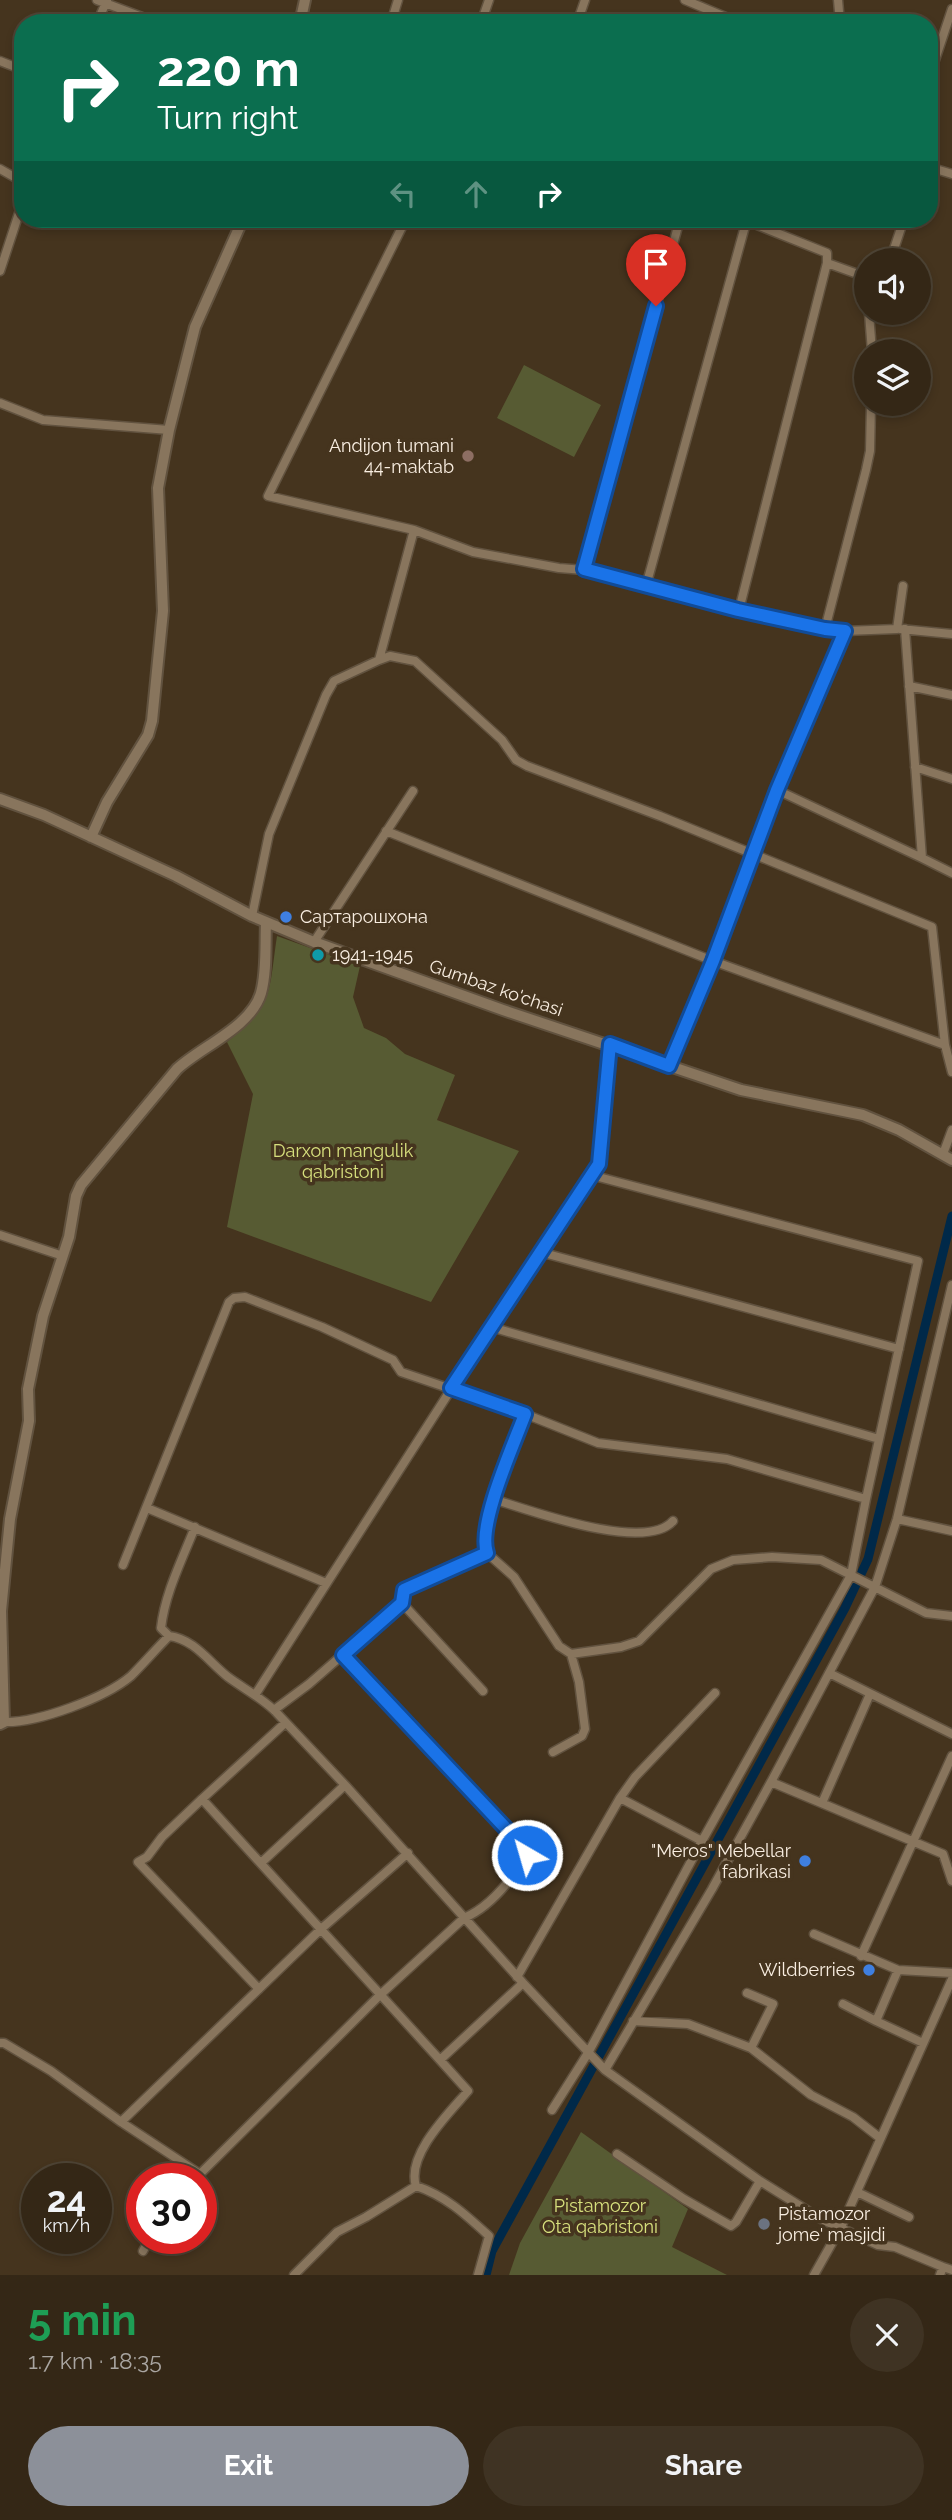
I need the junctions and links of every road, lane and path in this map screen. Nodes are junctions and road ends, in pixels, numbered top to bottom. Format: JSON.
{"nodes":[{"id":1,"x":685,"y":0,"type":"edge"},
{"id":2,"x":103,"y":1,"type":"edge"},
{"id":3,"x":952,"y":9,"type":"edge"},
{"id":4,"x":136,"y":14,"type":"edge"},
{"id":5,"x":718,"y":14,"type":"edge"},
{"id":6,"x":938,"y":51,"type":"edge"},
{"id":7,"x":14,"y":228,"type":"edge"},
{"id":8,"x":239,"y":228,"type":"edge"},
{"id":9,"x":402,"y":228,"type":"edge"},
{"id":10,"x":678,"y":228,"type":"edge"},
{"id":11,"x":743,"y":228,"type":"edge"},
{"id":12,"x":767,"y":228,"type":"edge"},
{"id":13,"x":901,"y":228,"type":"edge"},
{"id":14,"x":894,"y":248,"type":"edge"},
{"id":15,"x":827,"y":263,"type":"junction"},
{"id":16,"x":0,"y":270,"type":"edge"},
{"id":17,"x":854,"y":272,"type":"edge"},
{"id":18,"x":871,"y":325,"type":"edge"},
{"id":19,"x":874,"y":325,"type":"edge"},
{"id":20,"x":872,"y":334,"type":"junction"},
{"id":21,"x":872,"y":339,"type":"edge"},
{"id":22,"x":0,"y":403,"type":"edge"},
{"id":23,"x":871,"y":416,"type":"edge"},
{"id":24,"x":169,"y":430,"type":"junction"},
{"id":25,"x":414,"y":530,"type":"junction"},
{"id":26,"x":584,"y":569,"type":"junction"},
{"id":27,"x":646,"y":586,"type":"junction"},
{"id":28,"x":903,"y":586,"type":"dead end"},
{"id":29,"x":738,"y":610,"type":"junction"},
{"id":30,"x":825,"y":629,"type":"junction"},
{"id":31,"x":901,"y":629,"type":"junction"},
{"id":32,"x":845,"y":631,"type":"junction"},
{"id":33,"x":952,"y":634,"type":"edge"},
{"id":34,"x":379,"y":660,"type":"junction"},
{"id":35,"x":909,"y":686,"type":"junction"},
{"id":36,"x":952,"y":695,"type":"edge"},
{"id":37,"x":915,"y":767,"type":"junction"},
{"id":38,"x":952,"y":779,"type":"edge"},
{"id":39,"x":777,"y":790,"type":"junction"},
{"id":40,"x":414,"y":791,"type":"dead end"},
{"id":41,"x":0,"y":799,"type":"edge"},
{"id":42,"x":386,"y":831,"type":"junction"},
{"id":43,"x":91,"y":837,"type":"junction"},
{"id":44,"x":755,"y":854,"type":"junction"},
{"id":45,"x":922,"y":858,"type":"junction"},
{"id":46,"x":952,"y":873,"type":"edge"},
{"id":47,"x":252,"y":916,"type":"junction"},
{"id":48,"x":266,"y":922,"type":"junction"},
{"id":49,"x":314,"y":942,"type":"junction"},
{"id":50,"x":713,"y":961,"type":"junction"},
{"id":51,"x":610,"y":1044,"type":"junction"},
{"id":52,"x":945,"y":1045,"type":"junction"},
{"id":53,"x":669,"y":1066,"type":"junction"},
{"id":54,"x":952,"y":1072,"type":"edge"},
{"id":55,"x":952,"y":1129,"type":"edge"},
{"id":56,"x":947,"y":1157,"type":"edge"},
{"id":57,"x":591,"y":1175,"type":"junction"},
{"id":58,"x":0,"y":1235,"type":"edge"},
{"id":59,"x":540,"y":1252,"type":"junction"},
{"id":60,"x":63,"y":1256,"type":"junction"},
{"id":61,"x":952,"y":1285,"type":"edge"},
{"id":62,"x":491,"y":1327,"type":"junction"},
{"id":63,"x":899,"y":1349,"type":"junction"},
{"id":64,"x":451,"y":1388,"type":"junction"},
{"id":65,"x":525,"y":1414,"type":"junction"},
{"id":66,"x":879,"y":1439,"type":"junction"},
{"id":67,"x":493,"y":1499,"type":"junction"},
{"id":68,"x":866,"y":1499,"type":"junction"},
{"id":69,"x":147,"y":1508,"type":"junction"},
{"id":70,"x":897,"y":1519,"type":"junction"},
{"id":71,"x":673,"y":1521,"type":"dead end"},
{"id":72,"x":195,"y":1527,"type":"junction"},
{"id":73,"x":952,"y":1531,"type":"edge"},
{"id":74,"x":487,"y":1553,"type":"junction"},
{"id":75,"x":124,"y":1565,"type":"dead end"},
{"id":76,"x":855,"y":1576,"type":"junction"},
{"id":77,"x":326,"y":1583,"type":"junction"},
{"id":78,"x":873,"y":1586,"type":"junction"},
{"id":79,"x":402,"y":1603,"type":"junction"},
{"id":80,"x":952,"y":1616,"type":"edge"},
{"id":81,"x":169,"y":1636,"type":"junction"},
{"id":82,"x":572,"y":1654,"type":"junction"},
{"id":83,"x":343,"y":1655,"type":"junction"},
{"id":84,"x":829,"y":1673,"type":"junction"},
{"id":85,"x":483,"y":1691,"type":"dead end"},
{"id":86,"x":715,"y":1693,"type":"dead end"},
{"id":87,"x":870,"y":1693,"type":"junction"},
{"id":88,"x":255,"y":1695,"type":"junction"},
{"id":89,"x":274,"y":1710,"type":"junction"},
{"id":90,"x":2,"y":1723,"type":"edge"},
{"id":91,"x":285,"y":1723,"type":"junction"},
{"id":92,"x":952,"y":1734,"type":"edge"},
{"id":93,"x":553,"y":1752,"type":"dead end"},
{"id":94,"x":952,"y":1756,"type":"edge"},
{"id":95,"x":771,"y":1782,"type":"junction"},
{"id":96,"x":345,"y":1785,"type":"junction"},
{"id":97,"x":620,"y":1798,"type":"junction"},
{"id":98,"x":202,"y":1799,"type":"junction"},
{"id":99,"x":822,"y":1803,"type":"junction"},
{"id":100,"x":702,"y":1841,"type":"junction"},
{"id":101,"x":913,"y":1842,"type":"junction"},
{"id":102,"x":408,"y":1853,"type":"junction"},
{"id":103,"x":261,"y":1863,"type":"junction"},
{"id":104,"x":952,"y":1881,"type":"edge"},
{"id":105,"x":464,"y":1918,"type":"junction"},
{"id":106,"x":321,"y":1929,"type":"junction"},
{"id":107,"x":814,"y":1934,"type":"dead end"},
{"id":108,"x":861,"y":1956,"type":"junction"},
{"id":109,"x":898,"y":1970,"type":"junction"},
{"id":110,"x":952,"y":1973,"type":"edge"},
{"id":111,"x":952,"y":1979,"type":"edge"},
{"id":112,"x":520,"y":1980,"type":"junction"},
{"id":113,"x":259,"y":1989,"type":"junction"},
{"id":114,"x":747,"y":1993,"type":"dead end"},
{"id":115,"x":380,"y":1995,"type":"junction"},
{"id":116,"x":842,"y":2004,"type":"dead end"},
{"id":117,"x":634,"y":2021,"type":"junction"},
{"id":118,"x":876,"y":2021,"type":"junction"},
{"id":119,"x":0,"y":2043,"type":"edge"},
{"id":120,"x":923,"y":2043,"type":"junction"},
{"id":121,"x":751,"y":2048,"type":"junction"},
{"id":122,"x":588,"y":2053,"type":"junction"},
{"id":123,"x":440,"y":2060,"type":"junction"},
{"id":124,"x":605,"y":2070,"type":"junction"},
{"id":125,"x":552,"y":2110,"type":"dead end"},
{"id":126,"x":121,"y":2122,"type":"junction"},
{"id":127,"x":880,"y":2138,"type":"junction"},
{"id":128,"x":617,"y":2154,"type":"dead end"},
{"id":129,"x":178,"y":2163,"type":"edge"},
{"id":130,"x":211,"y":2163,"type":"edge"},
{"id":131,"x":760,"y":2181,"type":"junction"},
{"id":132,"x":416,"y":2186,"type":"junction"},
{"id":133,"x":857,"y":2192,"type":"junction"},
{"id":134,"x":909,"y":2217,"type":"dead end"},
{"id":135,"x":841,"y":2227,"type":"junction"},
{"id":136,"x":945,"y":2271,"type":"edge"},
{"id":137,"x":294,"y":2275,"type":"edge"},
{"id":138,"x":478,"y":2275,"type":"edge"},
{"id":139,"x":814,"y":2275,"type":"edge"}],
"edges":[{"from":1,"to":5,"type":"street"},
{"from":2,"to":4,"type":"street"},
{"from":3,"to":6,"type":"street"},
{"from":7,"to":16,"type":"street"},
{"from":8,"to":24,"type":"street"},
{"from":9,"to":25,"type":"street"},
{"from":10,"to":26,"type":"street"},
{"from":11,"to":27,"type":"street"},
{"from":12,"to":15,"type":"street"},
{"from":13,"to":14,"type":"street"},
{"from":15,"to":17,"type":"street"},
{"from":15,"to":29,"type":"street"},
{"from":18,"to":20,"type":"street"},
{"from":19,"to":20,"type":"street"},
{"from":20,"to":21,"type":"street"},
{"from":22,"to":24,"type":"street"},
{"from":23,"to":30,"type":"street"},
{"from":24,"to":43,"type":"street"},
{"from":25,"to":26,"type":"street"},
{"from":25,"to":34,"type":"street"},
{"from":26,"to":27,"type":"street"},
{"from":27,"to":29,"type":"street"},
{"from":28,"to":31,"type":"street"},
{"from":29,"to":30,"type":"street"},
{"from":30,"to":32,"type":"street"},
{"from":31,"to":32,"type":"street"},
{"from":31,"to":33,"type":"street"},
{"from":31,"to":35,"type":"street"},
{"from":32,"to":39,"type":"street"},
{"from":34,"to":44,"type":"street"},
{"from":34,"to":47,"type":"street"},
{"from":35,"to":36,"type":"street"},
{"from":35,"to":37,"type":"street"},
{"from":37,"to":38,"type":"street"},
{"from":37,"to":45,"type":"street"},
{"from":39,"to":44,"type":"street"},
{"from":39,"to":45,"type":"street"},
{"from":40,"to":42,"type":"street"},
{"from":41,"to":43,"type":"street","name":"Gumbaz ko'chasi"},
{"from":42,"to":49,"type":"street"},
{"from":42,"to":50,"type":"street"},
{"from":43,"to":47,"type":"street","name":"Gumbaz ko'chasi"},
{"from":44,"to":50,"type":"street"},
{"from":44,"to":52,"type":"street"},
{"from":45,"to":46,"type":"street"},
{"from":47,"to":48,"type":"street","name":"Gumbaz ko'chasi"},
{"from":48,"to":49,"type":"street","name":"Gumbaz ko'chasi"},
{"from":48,"to":60,"type":"street"},
{"from":49,"to":51,"type":"street","name":"Gumbaz ko'chasi"},
{"from":50,"to":52,"type":"street"},
{"from":50,"to":53,"type":"street"},
{"from":51,"to":53,"type":"street","name":"Gumbaz ko'chasi"},
{"from":51,"to":57,"type":"street"},
{"from":52,"to":54,"type":"street"},
{"from":53,"to":56,"type":"street","name":"Gumbaz ko'chasi"},
{"from":55,"to":56,"type":"street"},
{"from":57,"to":59,"type":"street"},
{"from":57,"to":63,"type":"street"},
{"from":58,"to":60,"type":"street"},
{"from":59,"to":62,"type":"street"},
{"from":59,"to":63,"type":"street"},
{"from":60,"to":90,"type":"street"},
{"from":61,"to":70,"type":"street"},
{"from":62,"to":64,"type":"street"},
{"from":62,"to":66,"type":"street"},
{"from":63,"to":66,"type":"street"},
{"from":64,"to":65,"type":"street"},
{"from":64,"to":69,"type":"street"},
{"from":64,"to":77,"type":"street"},
{"from":65,"to":67,"type":"street"},
{"from":65,"to":68,"type":"street"},
{"from":66,"to":68,"type":"street"},
{"from":67,"to":71,"type":"street"},
{"from":67,"to":74,"type":"street"},
{"from":68,"to":76,"type":"street"},
{"from":69,"to":72,"type":"street"},
{"from":69,"to":75,"type":"street"},
{"from":70,"to":73,"type":"street"},
{"from":70,"to":78,"type":"street"},
{"from":72,"to":77,"type":"street"},
{"from":72,"to":81,"type":"street"},
{"from":74,"to":79,"type":"street"},
{"from":74,"to":82,"type":"street"},
{"from":76,"to":78,"type":"street"},
{"from":76,"to":82,"type":"street"},
{"from":76,"to":100,"type":"street"},
{"from":77,"to":88,"type":"street"},
{"from":78,"to":80,"type":"street"},
{"from":78,"to":84,"type":"street"},
{"from":79,"to":83,"type":"street"},
{"from":79,"to":85,"type":"street"},
{"from":81,"to":88,"type":"street"},
{"from":81,"to":90,"type":"street"},
{"from":82,"to":93,"type":"street"},
{"from":83,"to":89,"type":"street"},
{"from":83,"to":105,"type":"street"},
{"from":84,"to":87,"type":"street"},
{"from":84,"to":95,"type":"street"},
{"from":86,"to":97,"type":"street"},
{"from":87,"to":92,"type":"street"},
{"from":87,"to":99,"type":"street"},
{"from":88,"to":89,"type":"street"},
{"from":89,"to":91,"type":"street"},
{"from":91,"to":96,"type":"street"},
{"from":91,"to":98,"type":"street"},
{"from":94,"to":101,"type":"street"},
{"from":95,"to":99,"type":"street"},
{"from":95,"to":117,"type":"street"},
{"from":96,"to":102,"type":"street"},
{"from":96,"to":103,"type":"street"},
{"from":97,"to":100,"type":"street"},
{"from":97,"to":112,"type":"street"},
{"from":98,"to":103,"type":"street"},
{"from":98,"to":113,"type":"street"},
{"from":99,"to":101,"type":"street"},
{"from":100,"to":122,"type":"street"},
{"from":101,"to":104,"type":"street"},
{"from":101,"to":108,"type":"street"},
{"from":102,"to":105,"type":"street"},
{"from":102,"to":106,"type":"street"},
{"from":103,"to":106,"type":"street"},
{"from":105,"to":112,"type":"street"},
{"from":105,"to":115,"type":"street"},
{"from":106,"to":113,"type":"street"},
{"from":106,"to":115,"type":"street"},
{"from":107,"to":108,"type":"street"},
{"from":108,"to":109,"type":"street"},
{"from":109,"to":110,"type":"street"},
{"from":109,"to":118,"type":"street"},
{"from":111,"to":120,"type":"street"},
{"from":112,"to":122,"type":"street"},
{"from":112,"to":123,"type":"street"},
{"from":113,"to":126,"type":"street"},
{"from":114,"to":121,"type":"street"},
{"from":115,"to":123,"type":"street"},
{"from":115,"to":130,"type":"street"},
{"from":116,"to":118,"type":"street"},
{"from":117,"to":121,"type":"street"},
{"from":117,"to":124,"type":"street"},
{"from":118,"to":120,"type":"street"},
{"from":119,"to":126,"type":"street"},
{"from":120,"to":127,"type":"street"},
{"from":121,"to":127,"type":"street"},
{"from":122,"to":124,"type":"street"},
{"from":122,"to":125,"type":"street"},
{"from":123,"to":132,"type":"street"},
{"from":124,"to":131,"type":"street"},
{"from":126,"to":129,"type":"street"},
{"from":127,"to":133,"type":"street"},
{"from":128,"to":131,"type":"street"},
{"from":131,"to":135,"type":"street"},
{"from":132,"to":137,"type":"street"},
{"from":132,"to":138,"type":"street"},
{"from":133,"to":134,"type":"street"},
{"from":133,"to":135,"type":"street"},
{"from":135,"to":136,"type":"street"},
{"from":135,"to":139,"type":"street"}]}
